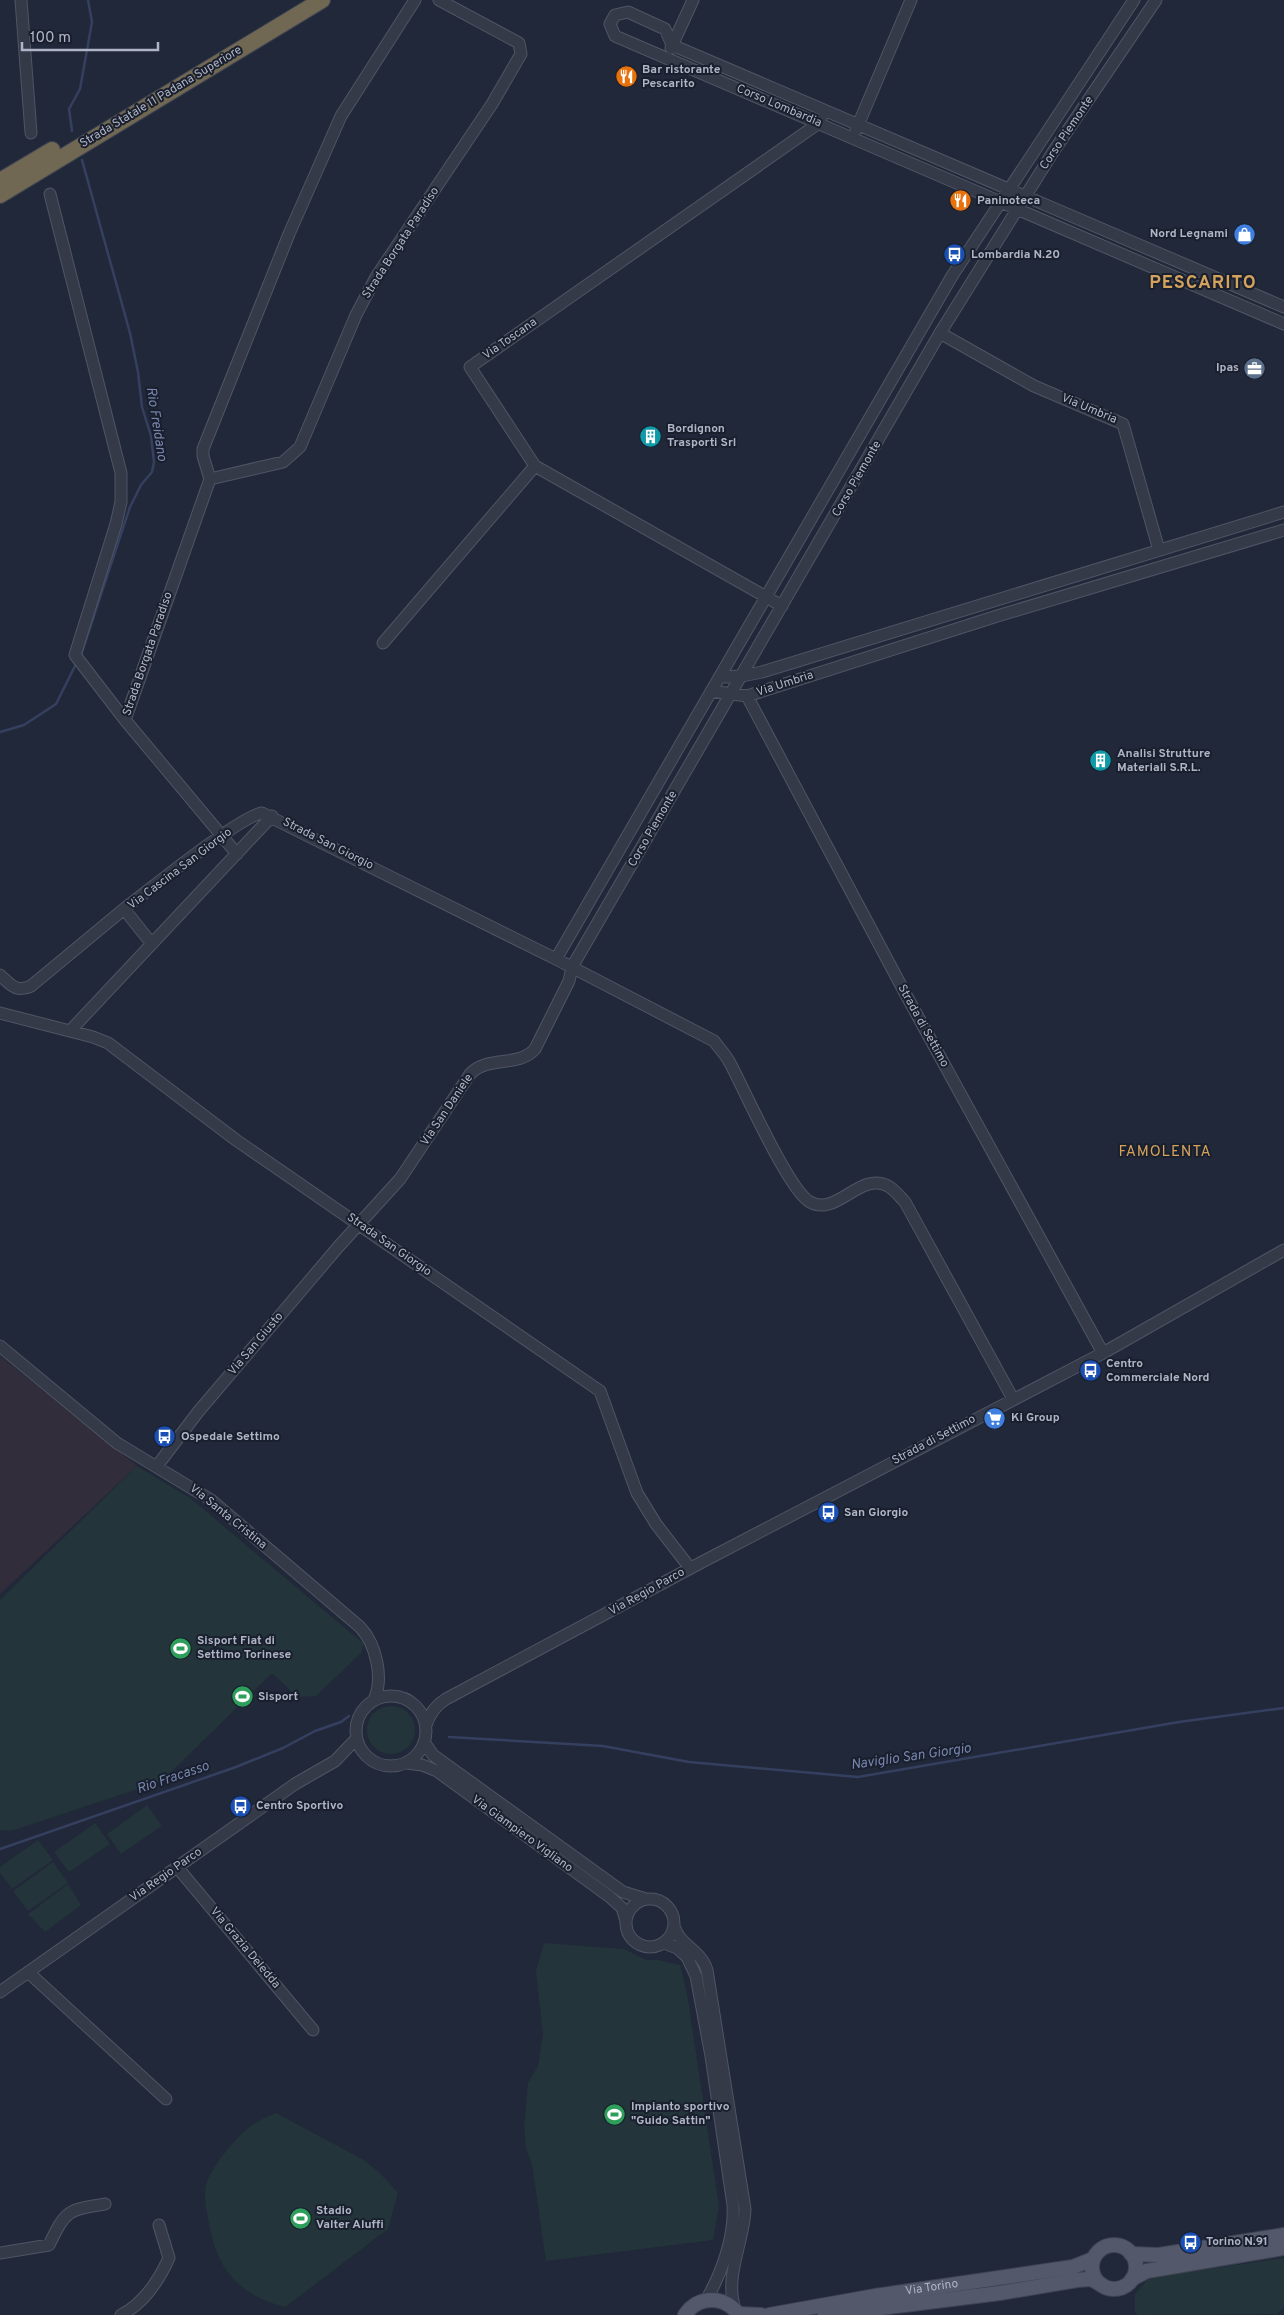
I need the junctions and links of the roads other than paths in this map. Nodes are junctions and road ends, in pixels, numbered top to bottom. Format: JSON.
{"nodes":[{"id":1,"x":21,"y":0,"type":"edge"},
{"id":2,"x":300,"y":0,"type":"edge"},
{"id":3,"x":322,"y":0,"type":"edge"},
{"id":4,"x":414,"y":0,"type":"edge"},
{"id":5,"x":439,"y":0,"type":"edge"},
{"id":6,"x":693,"y":0,"type":"edge"},
{"id":7,"x":912,"y":0,"type":"edge"},
{"id":8,"x":1134,"y":0,"type":"edge"},
{"id":9,"x":1156,"y":0,"type":"edge"},
{"id":10,"x":672,"y":45,"type":"junction"},
{"id":11,"x":666,"y":58,"type":"junction"},
{"id":12,"x":1094,"y":60,"type":"junction"},
{"id":13,"x":1110,"y":70,"type":"junction"},
{"id":14,"x":825,"y":110,"type":"junction"},
{"id":15,"x":819,"y":123,"type":"junction"},
{"id":16,"x":859,"y":124,"type":"junction"},
{"id":17,"x":31,"y":133,"type":"dead end"},
{"id":18,"x":853,"y":138,"type":"junction"},
{"id":19,"x":0,"y":181,"type":"edge"},
{"id":20,"x":1008,"y":188,"type":"junction"},
{"id":21,"x":50,"y":194,"type":"dead end"},
{"id":22,"x":0,"y":195,"type":"edge"},
{"id":23,"x":1026,"y":196,"type":"junction"},
{"id":24,"x":1000,"y":202,"type":"junction"},
{"id":25,"x":1018,"y":209,"type":"junction"},
{"id":26,"x":1227,"y":283,"type":"junction"},
{"id":27,"x":1221,"y":297,"type":"junction"},
{"id":28,"x":1284,"y":307,"type":"edge"},
{"id":29,"x":1284,"y":324,"type":"edge"},
{"id":30,"x":940,"y":334,"type":"junction"},
{"id":31,"x":911,"y":346,"type":"junction"},
{"id":32,"x":928,"y":354,"type":"junction"},
{"id":33,"x":880,"y":400,"type":"junction"},
{"id":34,"x":897,"y":408,"type":"junction"},
{"id":35,"x":535,"y":466,"type":"junction"},
{"id":36,"x":210,"y":479,"type":"junction"},
{"id":37,"x":1284,"y":512,"type":"edge"},
{"id":38,"x":1284,"y":530,"type":"edge"},
{"id":39,"x":1159,"y":550,"type":"junction"},
{"id":40,"x":1080,"y":574,"type":"junction"},
{"id":41,"x":1084,"y":590,"type":"junction"},
{"id":42,"x":766,"y":597,"type":"junction"},
{"id":43,"x":990,"y":602,"type":"junction"},
{"id":44,"x":782,"y":606,"type":"junction"},
{"id":45,"x":994,"y":617,"type":"junction"},
{"id":46,"x":384,"y":643,"type":"dead end"},
{"id":47,"x":850,"y":645,"type":"junction"},
{"id":48,"x":857,"y":661,"type":"junction"},
{"id":49,"x":742,"y":676,"type":"junction"},
{"id":50,"x":720,"y":677,"type":"junction"},
{"id":51,"x":711,"y":691,"type":"junction"},
{"id":52,"x":731,"y":695,"type":"junction"},
{"id":53,"x":747,"y":696,"type":"junction"},
{"id":54,"x":125,"y":720,"type":"junction"},
{"id":55,"x":272,"y":816,"type":"junction"},
{"id":56,"x":222,"y":836,"type":"junction"},
{"id":57,"x":237,"y":854,"type":"junction"},
{"id":58,"x":606,"y":872,"type":"junction"},
{"id":59,"x":622,"y":881,"type":"junction"},
{"id":60,"x":124,"y":909,"type":"junction"},
{"id":61,"x":152,"y":944,"type":"junction"},
{"id":62,"x":556,"y":958,"type":"junction"},
{"id":63,"x":572,"y":967,"type":"junction"},
{"id":64,"x":0,"y":976,"type":"edge"},
{"id":65,"x":0,"y":1013,"type":"edge"},
{"id":66,"x":70,"y":1030,"type":"junction"},
{"id":67,"x":359,"y":1224,"type":"junction"},
{"id":68,"x":1284,"y":1250,"type":"edge"},
{"id":69,"x":0,"y":1346,"type":"edge"},
{"id":70,"x":1102,"y":1354,"type":"junction"},
{"id":71,"x":1013,"y":1398,"type":"junction"},
{"id":72,"x":156,"y":1466,"type":"junction"},
{"id":73,"x":856,"y":1482,"type":"joint"},
{"id":74,"x":690,"y":1568,"type":"junction"},
{"id":75,"x":379,"y":1676,"type":"junction"},
{"id":76,"x":400,"y":1697,"type":"junction"},
{"id":77,"x":374,"y":1700,"type":"junction"},
{"id":78,"x":439,"y":1703,"type":"junction"},
{"id":79,"x":414,"y":1705,"type":"junction"},
{"id":80,"x":426,"y":1725,"type":"junction"},
{"id":81,"x":356,"y":1739,"type":"junction"},
{"id":82,"x":424,"y":1742,"type":"junction"},
{"id":83,"x":365,"y":1755,"type":"junction"},
{"id":84,"x":335,"y":1761,"type":"junction"},
{"id":85,"x":407,"y":1763,"type":"junction"},
{"id":86,"x":177,"y":1867,"type":"junction"},
{"id":87,"x":646,"y":1898,"type":"junction"},
{"id":88,"x":626,"y":1921,"type":"junction"},
{"id":89,"x":674,"y":1926,"type":"junction"},
{"id":90,"x":664,"y":1943,"type":"junction"},
{"id":91,"x":28,"y":1972,"type":"junction"},
{"id":92,"x":0,"y":1992,"type":"edge"},
{"id":93,"x":313,"y":2030,"type":"dead end"},
{"id":94,"x":166,"y":2098,"type":"dead end"},
{"id":95,"x":105,"y":2204,"type":"dead end"},
{"id":96,"x":159,"y":2225,"type":"dead end"},
{"id":97,"x":1284,"y":2235,"type":"edge"},
{"id":98,"x":1284,"y":2248,"type":"edge"},
{"id":99,"x":0,"y":2253,"type":"edge"},
{"id":100,"x":1131,"y":2254,"type":"junction"},
{"id":101,"x":1094,"y":2259,"type":"junction"},
{"id":102,"x":1132,"y":2278,"type":"junction"},
{"id":103,"x":1102,"y":2285,"type":"junction"},
{"id":104,"x":706,"y":2300,"type":"junction"},
{"id":105,"x":738,"y":2313,"type":"edge"},
{"id":106,"x":121,"y":2315,"type":"edge"},
{"id":107,"x":685,"y":2315,"type":"edge"},
{"id":108,"x":761,"y":2315,"type":"edge"},
{"id":109,"x":769,"y":2315,"type":"edge"},
{"id":110,"x":825,"y":2315,"type":"edge"}],
"edges":[{"from":1,"to":17,"type":"street"},
{"from":2,"to":19,"type":"highway","name":"Strada Statale 11 Padana Superiore"},
{"from":3,"to":22,"type":"highway","name":"Strada Statale 11 Padana Superiore"},
{"from":4,"to":36,"type":"street"},
{"from":5,"to":36,"type":"street","name":"Strada Borgata Paradiso"},
{"from":6,"to":10,"type":"street"},
{"from":7,"to":16,"type":"street"},
{"from":8,"to":12,"type":"street","name":"Corso Piemonte"},
{"from":9,"to":13,"type":"street","name":"Corso Piemonte"},
{"from":10,"to":11,"type":"street"},
{"from":10,"to":11,"type":"street","name":"Corso Lombardia"},
{"from":10,"to":14,"type":"street","name":"Corso Lombardia"},
{"from":11,"to":15,"type":"street","name":"Corso Lombardia"},
{"from":12,"to":13,"type":"street"},
{"from":12,"to":20,"type":"street","name":"Corso Piemonte"},
{"from":13,"to":23,"type":"street","name":"Corso Piemonte"},
{"from":14,"to":15,"type":"street"},
{"from":14,"to":16,"type":"street","name":"Corso Lombardia"},
{"from":15,"to":18,"type":"street","name":"Corso Lombardia"},
{"from":15,"to":35,"type":"street","name":"Via Toscana"},
{"from":16,"to":18,"type":"street"},
{"from":16,"to":20,"type":"street","name":"Corso Lombardia"},
{"from":18,"to":24,"type":"street","name":"Corso Lombardia"},
{"from":20,"to":23,"type":"street","name":"Corso Lombardia"},
{"from":20,"to":24,"type":"street","name":"Corso Piemonte"},
{"from":21,"to":54,"type":"street"},
{"from":23,"to":25,"type":"street","name":"Corso Piemonte"},
{"from":23,"to":26,"type":"street","name":"Corso Lombardia"},
{"from":24,"to":25,"type":"street","name":"Corso Lombardia"},
{"from":24,"to":31,"type":"street","name":"Corso Piemonte"},
{"from":25,"to":27,"type":"street","name":"Corso Lombardia"},
{"from":25,"to":30,"type":"street","name":"Corso Piemonte"},
{"from":26,"to":27,"type":"street"},
{"from":26,"to":28,"type":"street","name":"Corso Lombardia"},
{"from":27,"to":29,"type":"street","name":"Corso Lombardia"},
{"from":30,"to":32,"type":"street","name":"Corso Piemonte"},
{"from":30,"to":39,"type":"street","name":"Via Umbria"},
{"from":31,"to":32,"type":"street"},
{"from":31,"to":33,"type":"street","name":"Corso Piemonte"},
{"from":32,"to":34,"type":"street","name":"Corso Piemonte"},
{"from":33,"to":34,"type":"street"},
{"from":33,"to":42,"type":"street","name":"Corso Piemonte"},
{"from":34,"to":44,"type":"street","name":"Corso Piemonte"},
{"from":35,"to":42,"type":"street","name":"Via Toscana"},
{"from":35,"to":46,"type":"street"},
{"from":36,"to":54,"type":"street","name":"Strada Borgata Paradiso"},
{"from":37,"to":39,"type":"street","name":"Via Umbria"},
{"from":38,"to":41,"type":"street","name":"Via Umbria"},
{"from":39,"to":40,"type":"street","name":"Via Umbria"},
{"from":40,"to":41,"type":"street"},
{"from":40,"to":43,"type":"street","name":"Via Umbria"},
{"from":41,"to":45,"type":"street","name":"Via Umbria"},
{"from":42,"to":44,"type":"street","name":"Via Toscana"},
{"from":42,"to":50,"type":"street","name":"Corso Piemonte"},
{"from":43,"to":45,"type":"street"},
{"from":43,"to":47,"type":"street","name":"Via Umbria"},
{"from":44,"to":49,"type":"street","name":"Corso Piemonte"},
{"from":45,"to":48,"type":"street","name":"Via Umbria"},
{"from":47,"to":48,"type":"street"},
{"from":47,"to":49,"type":"street","name":"Via Umbria"},
{"from":48,"to":53,"type":"street","name":"Via Umbria"},
{"from":49,"to":50,"type":"street","name":"Via Umbria"},
{"from":49,"to":52,"type":"street","name":"Corso Piemonte"},
{"from":50,"to":51,"type":"street","name":"Corso Piemonte"},
{"from":51,"to":52,"type":"street","name":"Via Umbria"},
{"from":51,"to":58,"type":"street","name":"Corso Piemonte"},
{"from":52,"to":53,"type":"street","name":"Via Umbria"},
{"from":52,"to":59,"type":"street","name":"Corso Piemonte"},
{"from":53,"to":70,"type":"street","name":"Strada di Settimo"},
{"from":54,"to":56,"type":"street","name":"Strada Borgata Paradiso"},
{"from":55,"to":56,"type":"street","name":"Via Cascina San Giorgio"},
{"from":55,"to":57,"type":"street"},
{"from":55,"to":62,"type":"street","name":"Strada San Giorgio"},
{"from":56,"to":57,"type":"street","name":"Strada Borgata Paradiso"},
{"from":56,"to":60,"type":"street","name":"Via Cascina San Giorgio"},
{"from":57,"to":61,"type":"street"},
{"from":58,"to":59,"type":"street"},
{"from":58,"to":62,"type":"street","name":"Corso Piemonte"},
{"from":59,"to":63,"type":"street","name":"Corso Piemonte"},
{"from":60,"to":61,"type":"street","name":"Via Cascina San Giorgio"},
{"from":60,"to":64,"type":"street"},
{"from":61,"to":66,"type":"street"},
{"from":62,"to":63,"type":"street","name":"Strada San Giorgio"},
{"from":63,"to":67,"type":"street","name":"Via San Daniele"},
{"from":63,"to":71,"type":"street","name":"Strada San Giorgio"},
{"from":65,"to":66,"type":"street","name":"Strada San Giorgio"},
{"from":66,"to":67,"type":"street","name":"Strada San Giorgio"},
{"from":67,"to":72,"type":"street","name":"Via San Giusto"},
{"from":67,"to":74,"type":"street","name":"Strada San Giorgio"},
{"from":68,"to":70,"type":"street","name":"Strada di Settimo"},
{"from":69,"to":72,"type":"street","name":"Via Santa Cristina"},
{"from":70,"to":71,"type":"street","name":"Strada di Settimo"},
{"from":71,"to":73,"type":"street","name":"Strada di Settimo"},
{"from":72,"to":75,"type":"street","name":"Via Santa Cristina"},
{"from":73,"to":74,"type":"street","name":"Via Regio Parco"},
{"from":74,"to":78,"type":"street","name":"Via Regio Parco"},
{"from":75,"to":76,"type":"street"},
{"from":75,"to":77,"type":"street","name":"Via Santa Cristina"},
{"from":76,"to":77,"type":"street"},
{"from":76,"to":79,"type":"street"},
{"from":77,"to":81,"type":"street"},
{"from":78,"to":79,"type":"street","name":"Via Regio Parco"},
{"from":78,"to":80,"type":"street"},
{"from":79,"to":80,"type":"street"},
{"from":80,"to":82,"type":"street"},
{"from":81,"to":83,"type":"street"},
{"from":81,"to":84,"type":"street","name":"Via Regio Parco"},
{"from":82,"to":85,"type":"street"},
{"from":82,"to":87,"type":"street","name":"Via Giampiero Vigliano"},
{"from":83,"to":84,"type":"street","name":"Via Regio Parco"},
{"from":83,"to":85,"type":"street"},
{"from":84,"to":86,"type":"street","name":"Via Regio Parco"},
{"from":85,"to":88,"type":"street","name":"Via Giampiero Vigliano"},
{"from":86,"to":91,"type":"street","name":"Via Regio Parco"},
{"from":86,"to":93,"type":"street","name":"Via Grazia Deledda"},
{"from":87,"to":88,"type":"street"},
{"from":87,"to":89,"type":"street"},
{"from":88,"to":90,"type":"street"},
{"from":89,"to":90,"type":"street"},
{"from":89,"to":105,"type":"street"},
{"from":90,"to":104,"type":"street"},
{"from":91,"to":92,"type":"street","name":"Via Regio Parco"},
{"from":91,"to":94,"type":"street"},
{"from":95,"to":99,"type":"street"},
{"from":96,"to":106,"type":"street"},
{"from":97,"to":100,"type":"main road"},
{"from":98,"to":102,"type":"main road"},
{"from":100,"to":101,"type":"main road"},
{"from":100,"to":102,"type":"main road"},
{"from":101,"to":103,"type":"main road"},
{"from":101,"to":109,"type":"main road","name":"Via Torino"},
{"from":102,"to":103,"type":"main road"},
{"from":103,"to":110,"type":"main road","name":"Via Torino"},
{"from":104,"to":105,"type":"main road"},
{"from":104,"to":107,"type":"main road"},
{"from":105,"to":108,"type":"main road"}]}
